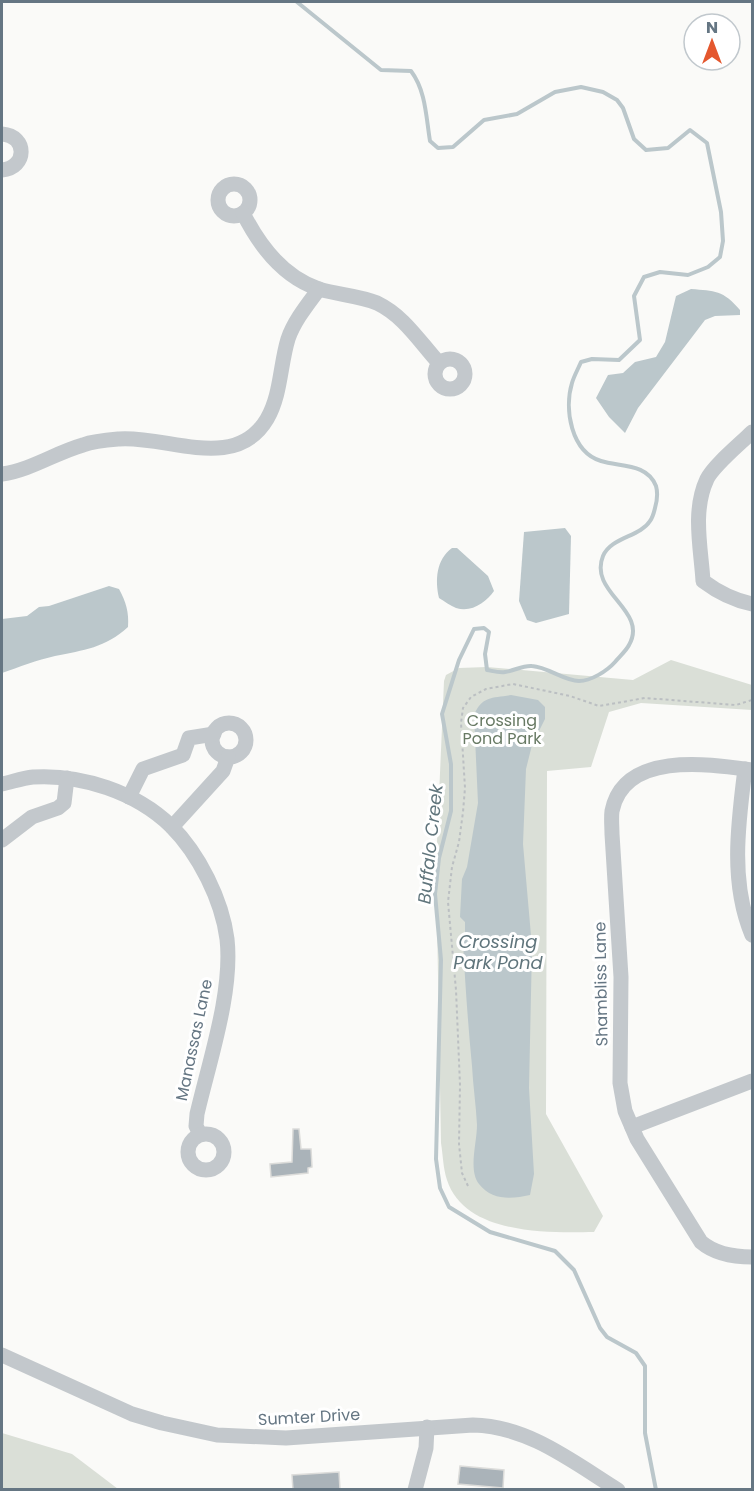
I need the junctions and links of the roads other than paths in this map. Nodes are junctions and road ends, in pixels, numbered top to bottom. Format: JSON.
{"nodes":[{"id":1,"x":2,"y":134,"type":"edge"},
{"id":2,"x":2,"y":170,"type":"edge"},
{"id":3,"x":243,"y":213,"type":"dead end"},
{"id":4,"x":319,"y":289,"type":"junction"},
{"id":5,"x":439,"y":363,"type":"dead end"},
{"id":6,"x":753,"y":432,"type":"edge"},
{"id":7,"x":2,"y":474,"type":"edge"},
{"id":8,"x":753,"y":604,"type":"edge"},
{"id":9,"x":214,"y":734,"type":"junction"},
{"id":10,"x":228,"y":757,"type":"junction"},
{"id":11,"x":749,"y":770,"type":"edge"},
{"id":12,"x":67,"y":778,"type":"junction"},
{"id":13,"x":2,"y":784,"type":"edge"},
{"id":14,"x":129,"y":797,"type":"junction"},
{"id":15,"x":172,"y":827,"type":"junction"},
{"id":16,"x":2,"y":840,"type":"edge"},
{"id":17,"x":748,"y":913,"type":"edge"},
{"id":18,"x":753,"y":935,"type":"edge"},
{"id":19,"x":753,"y":1081,"type":"edge"},
{"id":20,"x":632,"y":1127,"type":"junction"},
{"id":21,"x":200,"y":1134,"type":"dead end"},
{"id":22,"x":753,"y":1257,"type":"edge"},
{"id":23,"x":2,"y":1355,"type":"edge"},
{"id":24,"x":427,"y":1427,"type":"junction"},
{"id":25,"x":415,"y":1490,"type":"edge"},
{"id":26,"x":618,"y":1490,"type":"edge"}],
"edges":[{"from":1,"to":2,"type":"street"},
{"from":3,"to":4,"type":"street"},
{"from":4,"to":5,"type":"street"},
{"from":4,"to":7,"type":"street"},
{"from":6,"to":8,"type":"street"},
{"from":9,"to":10,"type":"street"},
{"from":9,"to":10,"type":"street"},
{"from":9,"to":14,"type":"street"},
{"from":10,"to":15,"type":"street"},
{"from":11,"to":17,"type":"street"},
{"from":11,"to":20,"type":"street","name":"Shambliss Lane"},
{"from":12,"to":13,"type":"street","name":"Manassas Lane"},
{"from":12,"to":14,"type":"street","name":"Manassas Lane"},
{"from":12,"to":16,"type":"street"},
{"from":14,"to":15,"type":"street","name":"Manassas Lane"},
{"from":15,"to":21,"type":"street","name":"Manassas Lane"},
{"from":17,"to":18,"type":"street"},
{"from":19,"to":20,"type":"street"},
{"from":20,"to":22,"type":"street","name":"Shambliss Lane"},
{"from":23,"to":24,"type":"street","name":"Sumter Drive"},
{"from":24,"to":25,"type":"street"},
{"from":24,"to":26,"type":"street","name":"Sumter Drive"}]}
